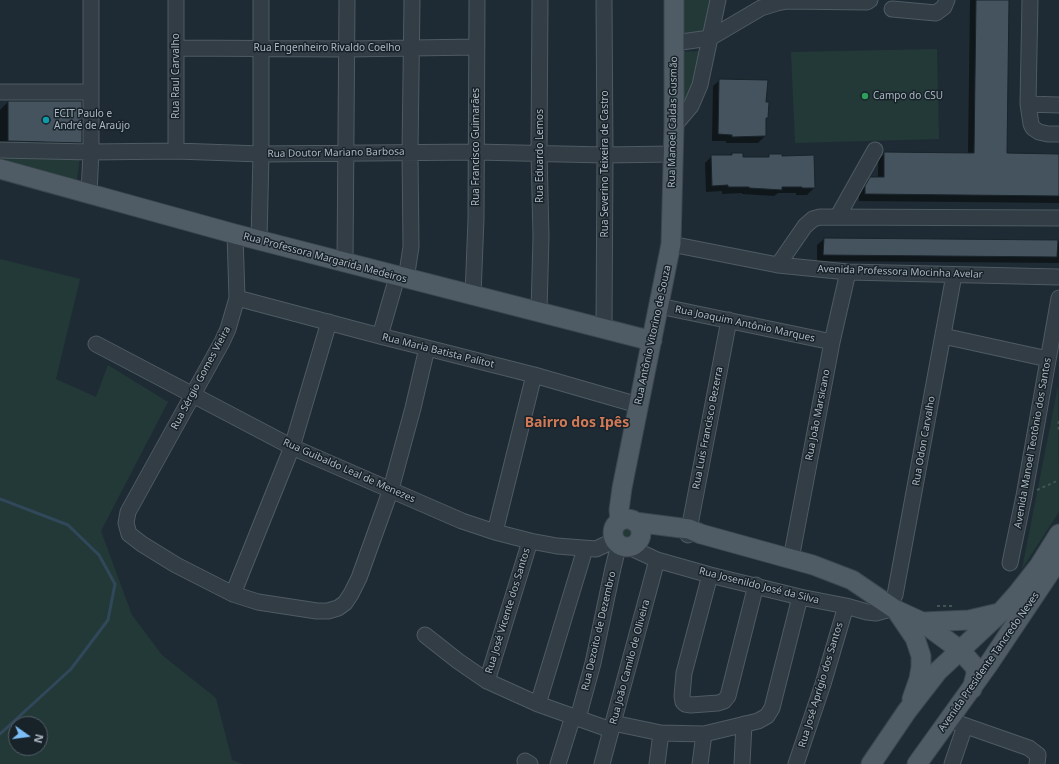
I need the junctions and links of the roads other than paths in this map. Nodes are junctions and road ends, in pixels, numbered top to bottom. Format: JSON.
{"nodes":[{"id":1,"x":91,"y":0,"type":"edge"},
{"id":2,"x":176,"y":0,"type":"edge"},
{"id":3,"x":261,"y":0,"type":"edge"},
{"id":4,"x":347,"y":0,"type":"edge"},
{"id":5,"x":412,"y":0,"type":"edge"},
{"id":6,"x":477,"y":0,"type":"edge"},
{"id":7,"x":540,"y":0,"type":"edge"},
{"id":8,"x":604,"y":0,"type":"edge"},
{"id":9,"x":674,"y":0,"type":"edge"},
{"id":10,"x":718,"y":0,"type":"edge"},
{"id":11,"x":870,"y":0,"type":"edge"},
{"id":12,"x":947,"y":0,"type":"edge"},
{"id":13,"x":1030,"y":0,"type":"edge"},
{"id":14,"x":892,"y":9,"type":"dead end"},
{"id":15,"x":710,"y":38,"type":"junction"},
{"id":16,"x":674,"y":43,"type":"junction"},
{"id":17,"x":477,"y":47,"type":"junction"},
{"id":18,"x":176,"y":48,"type":"junction"},
{"id":19,"x":261,"y":48,"type":"junction"},
{"id":20,"x":411,"y":48,"type":"junction"},
{"id":21,"x":347,"y":49,"type":"junction"},
{"id":22,"x":0,"y":92,"type":"edge"},
{"id":23,"x":91,"y":92,"type":"junction"},
{"id":24,"x":1028,"y":104,"type":"junction"},
{"id":25,"x":1059,"y":105,"type":"edge"},
{"id":26,"x":674,"y":126,"type":"junction"},
{"id":27,"x":1059,"y":134,"type":"edge"},
{"id":28,"x":0,"y":150,"type":"edge"},
{"id":29,"x":875,"y":150,"type":"dead end"},
{"id":30,"x":176,"y":151,"type":"junction"},
{"id":31,"x":91,"y":152,"type":"junction"},
{"id":32,"x":345,"y":152,"type":"junction"},
{"id":33,"x":410,"y":152,"type":"junction"},
{"id":34,"x":476,"y":152,"type":"junction"},
{"id":35,"x":539,"y":153,"type":"junction"},
{"id":36,"x":261,"y":154,"type":"junction"},
{"id":37,"x":673,"y":154,"type":"junction"},
{"id":38,"x":605,"y":155,"type":"junction"},
{"id":39,"x":0,"y":169,"type":"edge"},
{"id":40,"x":89,"y":193,"type":"junction"},
{"id":41,"x":838,"y":216,"type":"junction"},
{"id":42,"x":1059,"y":218,"type":"edge"},
{"id":43,"x":235,"y":234,"type":"junction"},
{"id":44,"x":259,"y":240,"type":"junction"},
{"id":45,"x":671,"y":244,"type":"junction"},
{"id":46,"x":345,"y":263,"type":"junction"},
{"id":47,"x":778,"y":265,"type":"junction"},
{"id":48,"x":848,"y":272,"type":"junction"},
{"id":49,"x":954,"y":275,"type":"junction"},
{"id":50,"x":1059,"y":277,"type":"edge"},
{"id":51,"x":401,"y":278,"type":"junction"},
{"id":52,"x":473,"y":295,"type":"junction"},
{"id":53,"x":236,"y":298,"type":"junction"},
{"id":54,"x":1059,"y":298,"type":"edge"},
{"id":55,"x":659,"y":306,"type":"junction"},
{"id":56,"x":539,"y":311,"type":"junction"},
{"id":57,"x":729,"y":320,"type":"junction"},
{"id":58,"x":329,"y":322,"type":"junction"},
{"id":59,"x":604,"y":329,"type":"junction"},
{"id":60,"x":380,"y":336,"type":"junction"},
{"id":61,"x":943,"y":336,"type":"junction"},
{"id":62,"x":652,"y":341,"type":"junction"},
{"id":63,"x":832,"y":342,"type":"junction"},
{"id":64,"x":96,"y":344,"type":"dead end"},
{"id":65,"x":427,"y":348,"type":"junction"},
{"id":66,"x":1048,"y":359,"type":"junction"},
{"id":67,"x":534,"y":375,"type":"junction"},
{"id":68,"x":1052,"y":378,"type":"edge"},
{"id":69,"x":192,"y":395,"type":"junction"},
{"id":70,"x":638,"y":405,"type":"junction"},
{"id":71,"x":292,"y":447,"type":"junction"},
{"id":72,"x":391,"y":489,"type":"junction"},
{"id":73,"x":628,"y":521,"type":"junction"},
{"id":74,"x":495,"y":532,"type":"junction"},
{"id":75,"x":692,"y":533,"type":"junction"},
{"id":76,"x":1059,"y":534,"type":"edge"},
{"id":77,"x":530,"y":541,"type":"junction"},
{"id":78,"x":625,"y":543,"type":"junction"},
{"id":79,"x":585,"y":549,"type":"junction"},
{"id":80,"x":791,"y":559,"type":"junction"},
{"id":81,"x":1059,"y":559,"type":"edge"},
{"id":82,"x":657,"y":560,"type":"junction"},
{"id":83,"x":1010,"y":563,"type":"dead end"},
{"id":84,"x":710,"y":574,"type":"junction"},
{"id":85,"x":756,"y":585,"type":"junction"},
{"id":86,"x":233,"y":594,"type":"junction"},
{"id":87,"x":800,"y":597,"type":"junction"},
{"id":88,"x":846,"y":606,"type":"junction"},
{"id":89,"x":893,"y":608,"type":"junction"},
{"id":90,"x":1000,"y":612,"type":"junction"},
{"id":91,"x":922,"y":622,"type":"junction"},
{"id":92,"x":425,"y":635,"type":"dead end"},
{"id":93,"x":960,"y":650,"type":"junction"},
{"id":94,"x":487,"y":681,"type":"junction"},
{"id":95,"x":972,"y":688,"type":"junction"},
{"id":96,"x":538,"y":704,"type":"junction"},
{"id":97,"x":907,"y":711,"type":"junction"},
{"id":98,"x":575,"y":717,"type":"junction"},
{"id":99,"x":957,"y":723,"type":"junction"},
{"id":100,"x":744,"y":724,"type":"junction"},
{"id":101,"x":612,"y":727,"type":"junction"},
{"id":102,"x":661,"y":733,"type":"junction"},
{"id":103,"x":704,"y":734,"type":"junction"},
{"id":104,"x":558,"y":764,"type":"edge"},
{"id":105,"x":602,"y":764,"type":"edge"},
{"id":106,"x":657,"y":764,"type":"edge"},
{"id":107,"x":700,"y":764,"type":"edge"},
{"id":108,"x":742,"y":764,"type":"edge"},
{"id":109,"x":796,"y":764,"type":"edge"},
{"id":110,"x":871,"y":764,"type":"edge"},
{"id":111,"x":917,"y":764,"type":"edge"},
{"id":112,"x":952,"y":764,"type":"edge"},
{"id":113,"x":1037,"y":764,"type":"edge"}],
"edges":[{"from":1,"to":23,"type":"street"},
{"from":2,"to":18,"type":"street","name":"Rua Raul Carvalho"},
{"from":3,"to":19,"type":"street"},
{"from":4,"to":21,"type":"street"},
{"from":5,"to":20,"type":"street"},
{"from":6,"to":17,"type":"street","name":"Rua Francisco Guimarães"},
{"from":7,"to":35,"type":"street","name":"Rua Eduardo Lemos"},
{"from":8,"to":38,"type":"street","name":"Rua Severino Teixeira de Castro"},
{"from":9,"to":16,"type":"main road","name":"Rua Manoel Caldas Gusmão"},
{"from":10,"to":15,"type":"street"},
{"from":11,"to":15,"type":"street"},
{"from":12,"to":14,"type":"street"},
{"from":13,"to":24,"type":"street"},
{"from":15,"to":16,"type":"street"},
{"from":15,"to":26,"type":"street"},
{"from":16,"to":26,"type":"main road","name":"Rua Manoel Caldas Gusmão"},
{"from":17,"to":20,"type":"street","name":"Rua Engenheiro Rivaldo Coelho"},
{"from":17,"to":34,"type":"street","name":"Rua Francisco Guimarães"},
{"from":18,"to":19,"type":"street","name":"Rua Engenheiro Rivaldo Coelho"},
{"from":18,"to":30,"type":"street","name":"Rua Raul Carvalho"},
{"from":19,"to":21,"type":"street","name":"Rua Engenheiro Rivaldo Coelho"},
{"from":19,"to":36,"type":"street"},
{"from":20,"to":21,"type":"street","name":"Rua Engenheiro Rivaldo Coelho"},
{"from":20,"to":33,"type":"street"},
{"from":21,"to":32,"type":"street"},
{"from":22,"to":23,"type":"street"},
{"from":23,"to":31,"type":"street"},
{"from":24,"to":25,"type":"street"},
{"from":24,"to":27,"type":"street"},
{"from":26,"to":37,"type":"main road","name":"Rua Manoel Caldas Gusmão"},
{"from":28,"to":31,"type":"street","name":"Rua Doutor Mariano Barbosa"},
{"from":29,"to":41,"type":"street"},
{"from":30,"to":31,"type":"street","name":"Rua Doutor Mariano Barbosa"},
{"from":30,"to":36,"type":"street","name":"Rua Doutor Mariano Barbosa"},
{"from":31,"to":40,"type":"street"},
{"from":32,"to":33,"type":"street","name":"Rua Doutor Mariano Barbosa"},
{"from":32,"to":36,"type":"street","name":"Rua Doutor Mariano Barbosa"},
{"from":32,"to":46,"type":"street"},
{"from":33,"to":34,"type":"street","name":"Rua Doutor Mariano Barbosa"},
{"from":33,"to":51,"type":"street"},
{"from":34,"to":35,"type":"street","name":"Rua Doutor Mariano Barbosa"},
{"from":34,"to":52,"type":"street","name":"Rua Francisco Guimarães"},
{"from":35,"to":38,"type":"street","name":"Rua Doutor Mariano Barbosa"},
{"from":35,"to":56,"type":"street","name":"Rua Eduardo Lemos"},
{"from":36,"to":44,"type":"street"},
{"from":37,"to":38,"type":"street","name":"Rua Doutor Mariano Barbosa"},
{"from":37,"to":45,"type":"main road","name":"Rua Manoel Caldas Gusmão"},
{"from":38,"to":59,"type":"street","name":"Rua Severino Teixeira de Castro"},
{"from":39,"to":40,"type":"main road","name":"Rua Professora Margarida Medeiros"},
{"from":40,"to":43,"type":"main road","name":"Rua Professora Margarida Medeiros"},
{"from":41,"to":42,"type":"street"},
{"from":41,"to":47,"type":"street"},
{"from":43,"to":44,"type":"main road","name":"Rua Professora Margarida Medeiros"},
{"from":43,"to":53,"type":"street","name":"Rua Sérgio Gomes Vieira"},
{"from":44,"to":46,"type":"main road","name":"Rua Professora Margarida Medeiros"},
{"from":45,"to":47,"type":"street","name":"Avenida Professora Mocinha Avelar"},
{"from":45,"to":55,"type":"main road","name":"Rua Antônio Vitorino de Souza"},
{"from":46,"to":51,"type":"main road","name":"Rua Professora Margarida Medeiros"},
{"from":47,"to":48,"type":"street","name":"Avenida Professora Mocinha Avelar"},
{"from":48,"to":49,"type":"street","name":"Avenida Professora Mocinha Avelar"},
{"from":48,"to":63,"type":"street","name":"Rua João Marsicano"},
{"from":49,"to":50,"type":"street","name":"Avenida Professora Mocinha Avelar"},
{"from":49,"to":61,"type":"street","name":"Rua Odon Carvalho"},
{"from":51,"to":52,"type":"main road","name":"Rua Professora Margarida Medeiros"},
{"from":51,"to":60,"type":"street"},
{"from":52,"to":56,"type":"main road","name":"Rua Professora Margarida Medeiros"},
{"from":53,"to":58,"type":"street","name":"Rua Maria Batista Palitot"},
{"from":53,"to":69,"type":"street","name":"Rua Sérgio Gomes Vieira"},
{"from":54,"to":66,"type":"street","name":"Avenida Manoel Teotônio dos Santos"},
{"from":55,"to":57,"type":"street","name":"Rua Joaquim Antônio Marques"},
{"from":55,"to":62,"type":"main road","name":"Rua Antônio Vitorino de Souza"},
{"from":56,"to":59,"type":"main road","name":"Rua Professora Margarida Medeiros"},
{"from":57,"to":63,"type":"street","name":"Rua Joaquim Antônio Marques"},
{"from":57,"to":75,"type":"street","name":"Rua Luís Francisco Bezerra"},
{"from":58,"to":60,"type":"street","name":"Rua Maria Batista Palitot"},
{"from":58,"to":71,"type":"street"},
{"from":59,"to":62,"type":"main road","name":"Rua Professora Margarida Medeiros"},
{"from":60,"to":65,"type":"street","name":"Rua Maria Batista Palitot"},
{"from":61,"to":66,"type":"street"},
{"from":61,"to":89,"type":"street","name":"Rua Odon Carvalho"},
{"from":62,"to":70,"type":"main road","name":"Rua Antônio Vitorino de Souza"},
{"from":63,"to":80,"type":"street","name":"Rua João Marsicano"},
{"from":64,"to":69,"type":"street","name":"Rua Guibaldo Leal de Menezes"},
{"from":65,"to":67,"type":"street","name":"Rua Maria Batista Palitot"},
{"from":65,"to":72,"type":"street"},
{"from":66,"to":68,"type":"street","name":"Avenida Manoel Teotônio dos Santos"},
{"from":67,"to":70,"type":"street","name":"Rua Maria Batista Palitot"},
{"from":67,"to":74,"type":"street"},
{"from":68,"to":83,"type":"street","name":"Avenida Manoel Teotônio dos Santos"},
{"from":69,"to":71,"type":"street","name":"Rua Guibaldo Leal de Menezes"},
{"from":69,"to":86,"type":"street","name":"Rua Sérgio Gomes Vieira"},
{"from":70,"to":73,"type":"main road","name":"Rua Antônio Vitorino de Souza"},
{"from":71,"to":72,"type":"street","name":"Rua Guibaldo Leal de Menezes"},
{"from":71,"to":86,"type":"street"},
{"from":72,"to":74,"type":"street","name":"Rua Guibaldo Leal de Menezes"},
{"from":72,"to":86,"type":"street"},
{"from":73,"to":75,"type":"main road"},
{"from":73,"to":78,"type":"main road"},
{"from":73,"to":78,"type":"main road"},
{"from":74,"to":77,"type":"street","name":"Rua Guibaldo Leal de Menezes"},
{"from":75,"to":78,"type":"main road"},
{"from":75,"to":80,"type":"main road"},
{"from":76,"to":90,"type":"main road","name":"Avenida Presidente Tancredo Neves"},
{"from":77,"to":79,"type":"street","name":"Rua Guibaldo Leal de Menezes"},
{"from":77,"to":94,"type":"street","name":"Rua José Vicente dos Santos"},
{"from":78,"to":79,"type":"street","name":"Rua Guibaldo Leal de Menezes"},
{"from":78,"to":82,"type":"street","name":"Rua Josenildo José da Silva"},
{"from":78,"to":98,"type":"street","name":"Rua Dezoito de Dezembro"},
{"from":79,"to":96,"type":"street"},
{"from":80,"to":89,"type":"main road"},
{"from":81,"to":95,"type":"main road","name":"Avenida Presidente Tancredo Neves"},
{"from":82,"to":84,"type":"street","name":"Rua Josenildo José da Silva"},
{"from":82,"to":101,"type":"street","name":"Rua João Camilo de Oliveira"},
{"from":84,"to":85,"type":"street","name":"Rua Josenildo José da Silva"},
{"from":84,"to":85,"type":"street"},
{"from":85,"to":87,"type":"street","name":"Rua Josenildo José da Silva"},
{"from":87,"to":88,"type":"street","name":"Rua Josenildo José da Silva"},
{"from":87,"to":100,"type":"street"},
{"from":88,"to":89,"type":"street","name":"Rua Josenildo José da Silva"},
{"from":88,"to":109,"type":"street","name":"Rua José Aprígio dos Santos"},
{"from":89,"to":91,"type":"main road"},
{"from":89,"to":97,"type":"main road"},
{"from":90,"to":91,"type":"main road"},
{"from":90,"to":93,"type":"main road","name":"Avenida Presidente Tancredo Neves"},
{"from":91,"to":93,"type":"main road"},
{"from":92,"to":94,"type":"street"},
{"from":93,"to":95,"type":"main road"},
{"from":93,"to":97,"type":"main road","name":"Avenida Presidente Tancredo Neves"},
{"from":94,"to":96,"type":"street"},
{"from":95,"to":99,"type":"main road","name":"Avenida Presidente Tancredo Neves"},
{"from":96,"to":98,"type":"street"},
{"from":97,"to":110,"type":"main road","name":"Avenida Presidente Tancredo Neves"},
{"from":98,"to":101,"type":"street"},
{"from":98,"to":104,"type":"street","name":"Rua Dezoito de Dezembro"},
{"from":99,"to":111,"type":"main road","name":"Avenida Presidente Tancredo Neves"},
{"from":99,"to":112,"type":"street"},
{"from":99,"to":113,"type":"street"},
{"from":100,"to":103,"type":"street"},
{"from":100,"to":108,"type":"street"},
{"from":101,"to":102,"type":"street"},
{"from":101,"to":105,"type":"street","name":"Rua João Camilo de Oliveira"},
{"from":102,"to":103,"type":"street"},
{"from":102,"to":106,"type":"street"},
{"from":103,"to":107,"type":"street"}]}
